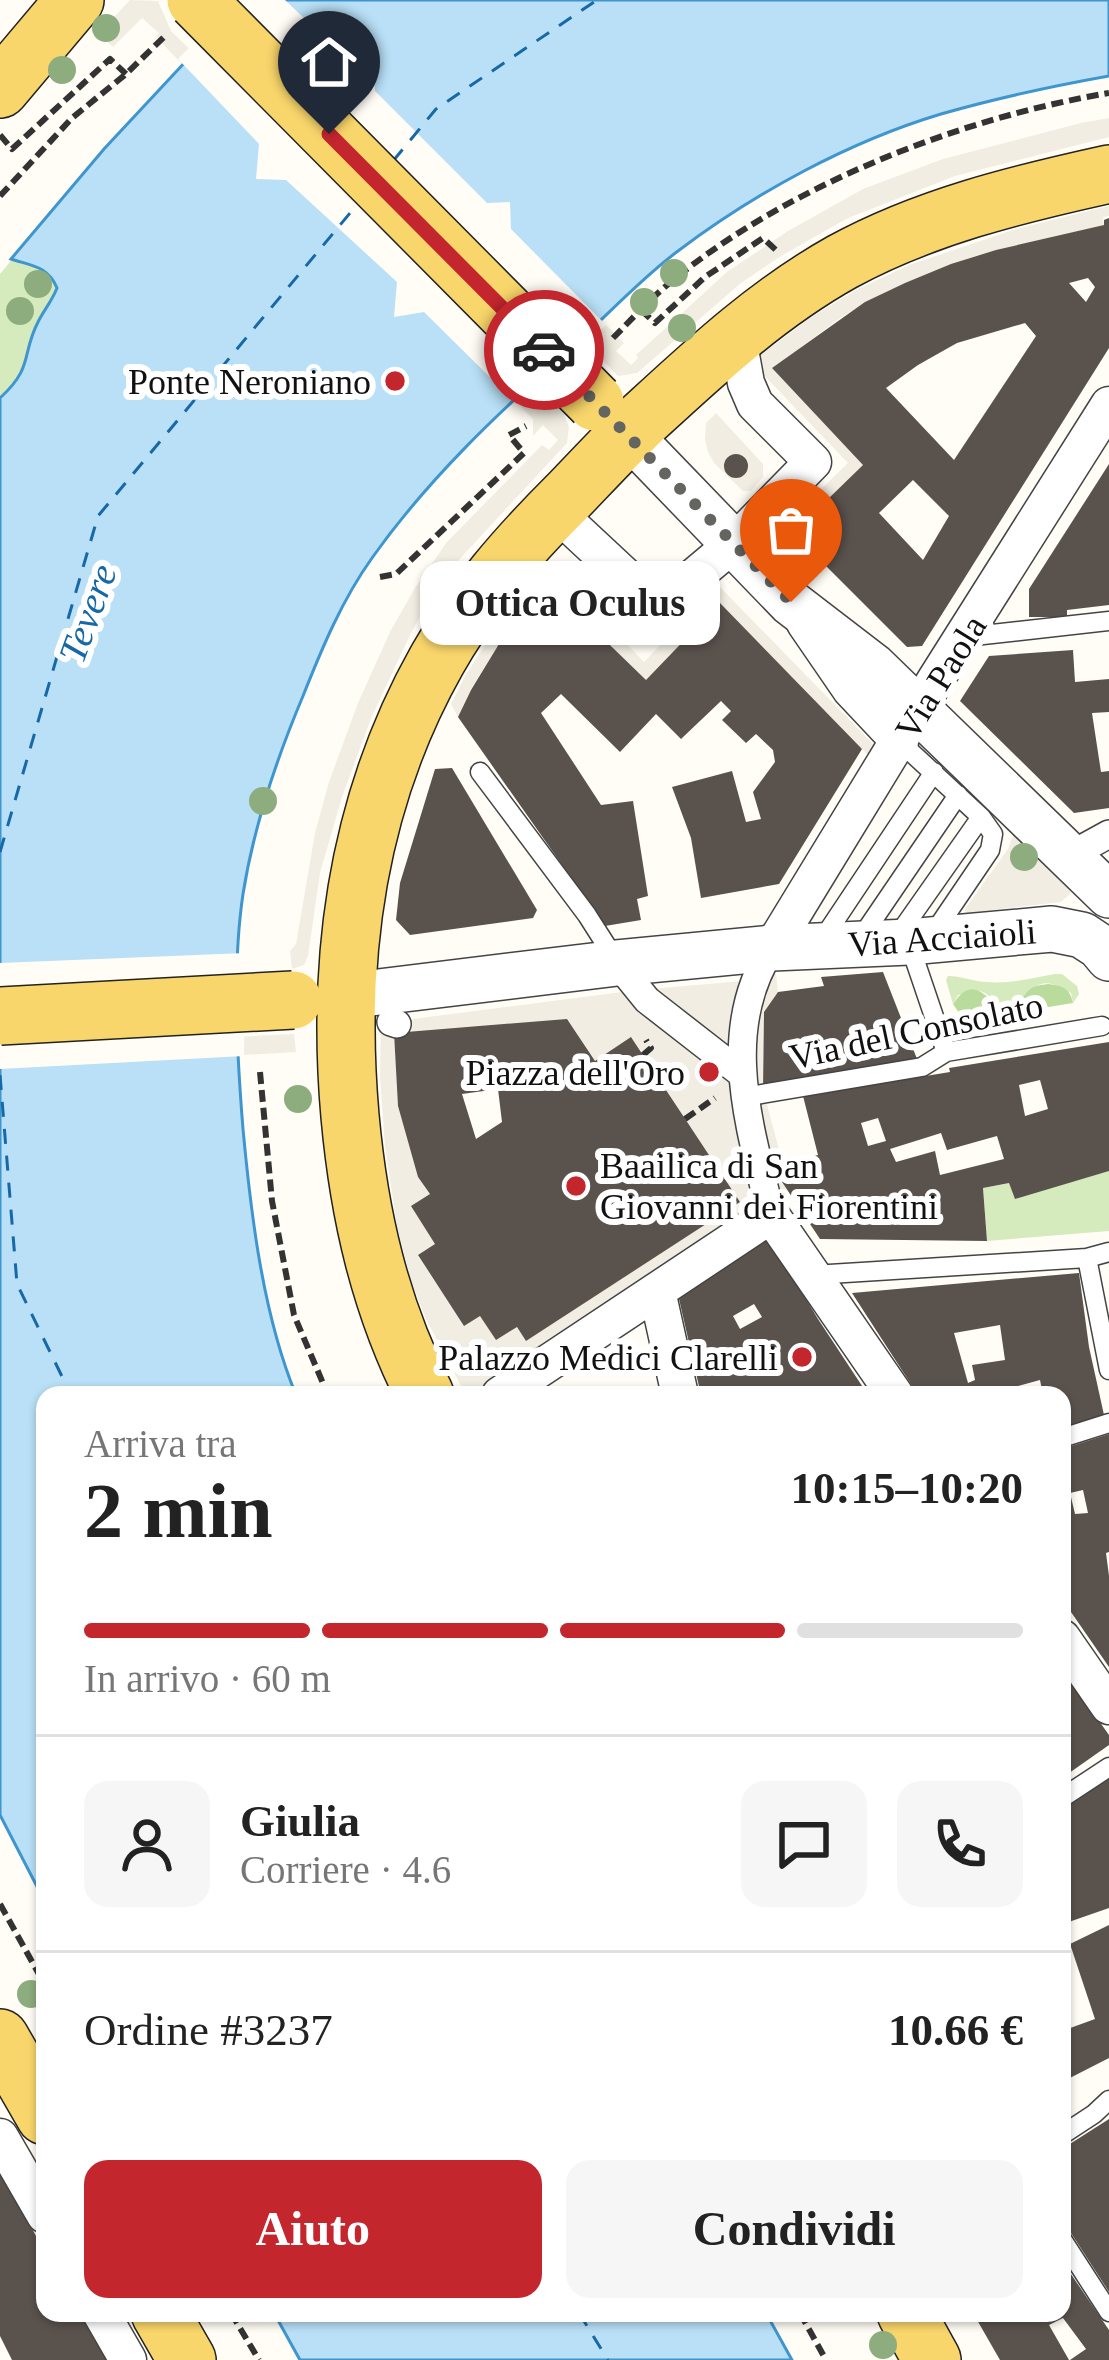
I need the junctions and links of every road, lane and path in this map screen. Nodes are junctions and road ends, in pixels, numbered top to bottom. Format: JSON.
{"nodes":[{"id":1,"x":76,"y":0,"type":"edge"},
{"id":2,"x":184,"y":15,"type":"edge"},
{"id":3,"x":126,"y":74,"type":"junction"},
{"id":4,"x":0,"y":89,"type":"edge"},
{"id":5,"x":1109,"y":93,"type":"edge"},
{"id":6,"x":0,"y":135,"type":"edge"},
{"id":7,"x":1109,"y":174,"type":"edge"},
{"id":8,"x":0,"y":196,"type":"edge"},
{"id":9,"x":763,"y":238,"type":"dead end"},
{"id":10,"x":641,"y":310,"type":"junction"},
{"id":11,"x":737,"y":333,"type":"junction"},
{"id":12,"x":613,"y":338,"type":"dead end"},
{"id":13,"x":1109,"y":405,"type":"edge"},
{"id":14,"x":612,"y":418,"type":"junction"},
{"id":15,"x":526,"y":425,"type":"dead end"},
{"id":16,"x":554,"y":510,"type":"junction"},
{"id":17,"x":733,"y":544,"type":"junction"},
{"id":18,"x":380,"y":577,"type":"dead end"},
{"id":19,"x":1109,"y":621,"type":"edge"},
{"id":20,"x":965,"y":637,"type":"junction"},
{"id":21,"x":909,"y":727,"type":"junction"},
{"id":22,"x":480,"y":772,"type":"dead end"},
{"id":23,"x":934,"y":772,"type":"junction"},
{"id":24,"x":958,"y":796,"type":"junction"},
{"id":25,"x":981,"y":817,"type":"junction"},
{"id":26,"x":1109,"y":833,"type":"edge"},
{"id":27,"x":1069,"y":856,"type":"junction"},
{"id":28,"x":1109,"y":895,"type":"edge"},
{"id":29,"x":881,"y":943,"type":"junction"},
{"id":30,"x":772,"y":948,"type":"junction"},
{"id":31,"x":1107,"y":955,"type":"edge"},
{"id":32,"x":617,"y":963,"type":"junction"},
{"id":33,"x":357,"y":1010,"type":"junction"},
{"id":34,"x":0,"y":1016,"type":"edge"},
{"id":35,"x":1102,"y":1026,"type":"dead end"},
{"id":36,"x":946,"y":1052,"type":"junction"},
{"id":37,"x":260,"y":1072,"type":"dead end"},
{"id":38,"x":734,"y":1089,"type":"junction"},
{"id":39,"x":685,"y":1119,"type":"dead end"},
{"id":40,"x":766,"y":1197,"type":"junction"},
{"id":41,"x":1109,"y":1252,"type":"edge"},
{"id":42,"x":1087,"y":1258,"type":"junction"},
{"id":43,"x":813,"y":1275,"type":"junction"},
{"id":44,"x":657,"y":1292,"type":"junction"},
{"id":45,"x":1109,"y":1370,"type":"edge"},
{"id":46,"x":324,"y":1386,"type":"edge"},
{"id":47,"x":421,"y":1386,"type":"edge"},
{"id":48,"x":514,"y":1386,"type":"edge"},
{"id":49,"x":678,"y":1386,"type":"edge"},
{"id":50,"x":889,"y":1386,"type":"edge"},
{"id":51,"x":1109,"y":1423,"type":"edge"},
{"id":52,"x":1071,"y":1435,"type":"edge"},
{"id":53,"x":1071,"y":1651,"type":"edge"},
{"id":54,"x":1109,"y":1706,"type":"edge"},
{"id":55,"x":1109,"y":1767,"type":"edge"},
{"id":56,"x":1071,"y":1792,"type":"edge"},
{"id":57,"x":0,"y":1904,"type":"edge"},
{"id":58,"x":36,"y":1969,"type":"edge"},
{"id":59,"x":0,"y":2038,"type":"edge"},
{"id":60,"x":36,"y":2100,"type":"edge"},
{"id":61,"x":1109,"y":2100,"type":"edge"},
{"id":62,"x":1071,"y":2129,"type":"edge"},
{"id":63,"x":0,"y":2137,"type":"edge"},
{"id":64,"x":36,"y":2200,"type":"edge"},
{"id":65,"x":1071,"y":2253,"type":"edge"},
{"id":66,"x":1109,"y":2312,"type":"edge"},
{"id":67,"x":106,"y":2322,"type":"edge"},
{"id":68,"x":165,"y":2322,"type":"edge"},
{"id":69,"x":236,"y":2322,"type":"edge"},
{"id":70,"x":805,"y":2322,"type":"edge"},
{"id":71,"x":911,"y":2322,"type":"edge"},
{"id":72,"x":128,"y":2360,"type":"edge"},
{"id":73,"x":187,"y":2360,"type":"edge"},
{"id":74,"x":259,"y":2360,"type":"edge"},
{"id":75,"x":826,"y":2360,"type":"edge"},
{"id":76,"x":932,"y":2360,"type":"edge"}],
"edges":[{"from":1,"to":4,"type":"main road"},
{"from":2,"to":3,"type":"path"},
{"from":2,"to":14,"type":"main road","bridge":true},
{"from":3,"to":6,"type":"path"},
{"from":3,"to":8,"type":"path"},
{"from":5,"to":10,"type":"path"},
{"from":7,"to":11,"type":"main road"},
{"from":9,"to":10,"type":"path"},
{"from":10,"to":12,"type":"path"},
{"from":11,"to":14,"type":"main road"},
{"from":11,"to":17,"type":"street"},
{"from":13,"to":20,"type":"street","name":"Via Paola"},
{"from":14,"to":16,"type":"main road"},
{"from":14,"to":17,"type":"street"},
{"from":15,"to":18,"type":"path"},
{"from":16,"to":17,"type":"street"},
{"from":16,"to":33,"type":"main road"},
{"from":17,"to":21,"type":"street"},
{"from":19,"to":20,"type":"lane"},
{"from":20,"to":21,"type":"street","name":"Via Paola"},
{"from":21,"to":23,"type":"lane"},
{"from":21,"to":27,"type":"street"},
{"from":21,"to":30,"type":"street","name":"Via Paola"},
{"from":22,"to":32,"type":"lane"},
{"from":23,"to":24,"type":"lane"},
{"from":23,"to":29,"type":"lane"},
{"from":24,"to":25,"type":"lane"},
{"from":24,"to":29,"type":"lane"},
{"from":25,"to":29,"type":"lane"},
{"from":25,"to":29,"type":"lane"},
{"from":26,"to":27,"type":"street"},
{"from":27,"to":28,"type":"street"},
{"from":29,"to":30,"type":"street","name":"Via Acciaioli"},
{"from":29,"to":31,"type":"street","name":"Via Acciaioli"},
{"from":29,"to":36,"type":"lane"},
{"from":30,"to":32,"type":"street"},
{"from":30,"to":38,"type":"street"},
{"from":32,"to":33,"type":"street"},
{"from":32,"to":38,"type":"street"},
{"from":33,"to":34,"type":"main road","bridge":true},
{"from":33,"to":47,"type":"main road"},
{"from":35,"to":36,"type":"lane","name":"Via del Consolato"},
{"from":36,"to":38,"type":"lane","name":"Via del Consolato"},
{"from":37,"to":46,"type":"path"},
{"from":38,"to":39,"type":"path"},
{"from":38,"to":40,"type":"street"},
{"from":40,"to":43,"type":"street"},
{"from":40,"to":44,"type":"street"},
{"from":41,"to":42,"type":"lane"},
{"from":42,"to":43,"type":"lane"},
{"from":42,"to":45,"type":"lane"},
{"from":43,"to":50,"type":"street"},
{"from":44,"to":48,"type":"street"},
{"from":44,"to":49,"type":"street"},
{"from":51,"to":52,"type":"lane"},
{"from":53,"to":54,"type":"street"},
{"from":55,"to":56,"type":"lane"},
{"from":57,"to":58,"type":"path"},
{"from":59,"to":60,"type":"main road"},
{"from":61,"to":62,"type":"lane"},
{"from":63,"to":64,"type":"street"},
{"from":65,"to":66,"type":"lane"},
{"from":67,"to":72,"type":"street"},
{"from":68,"to":73,"type":"main road"},
{"from":69,"to":74,"type":"path"},
{"from":70,"to":75,"type":"path"},
{"from":71,"to":76,"type":"main road"}]}
